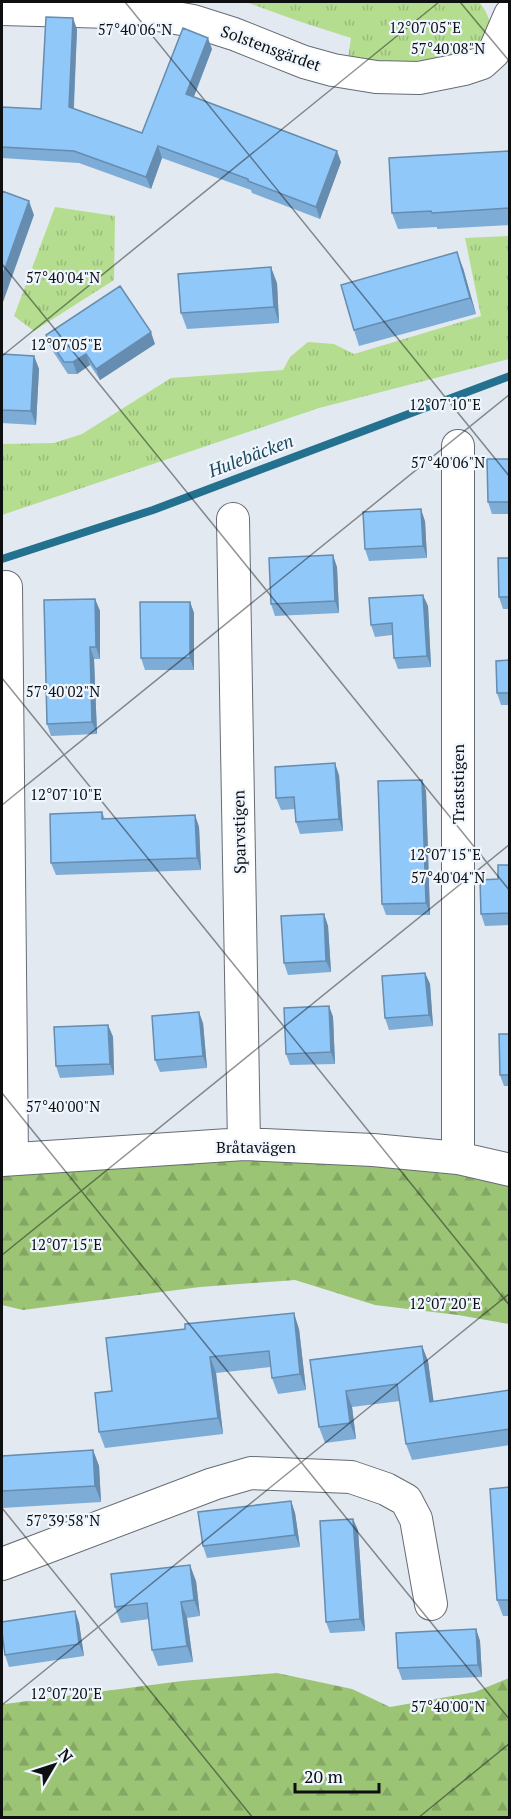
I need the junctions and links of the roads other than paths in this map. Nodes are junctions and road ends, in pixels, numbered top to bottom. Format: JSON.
{"nodes":[{"id":1,"x":2,"y":9,"type":"edge"},
{"id":2,"x":510,"y":15,"type":"edge"},
{"id":3,"x":458,"y":446,"type":"dead end"},
{"id":4,"x":233,"y":519,"type":"dead end"},
{"id":5,"x":6,"y":587,"type":"dead end"},
{"id":6,"x":244,"y":1144,"type":"junction"},
{"id":7,"x":459,"y":1158,"type":"junction"},
{"id":8,"x":7,"y":1160,"type":"edge"},
{"id":9,"x":510,"y":1170,"type":"edge"},
{"id":10,"x":2,"y":1564,"type":"edge"},
{"id":11,"x":431,"y":1604,"type":"dead end"}],
"edges":[{"from":1,"to":2,"type":"street","name":"Solstensgärdet"},
{"from":3,"to":7,"type":"street","name":"Traststigen"},
{"from":4,"to":6,"type":"street","name":"Sparvstigen"},
{"from":5,"to":8,"type":"street"},
{"from":6,"to":7,"type":"street","name":"Bråtavägen"},
{"from":6,"to":8,"type":"street","name":"Bråtavägen"},
{"from":7,"to":9,"type":"street","name":"Bråtavägen"},
{"from":10,"to":11,"type":"street"}]}
